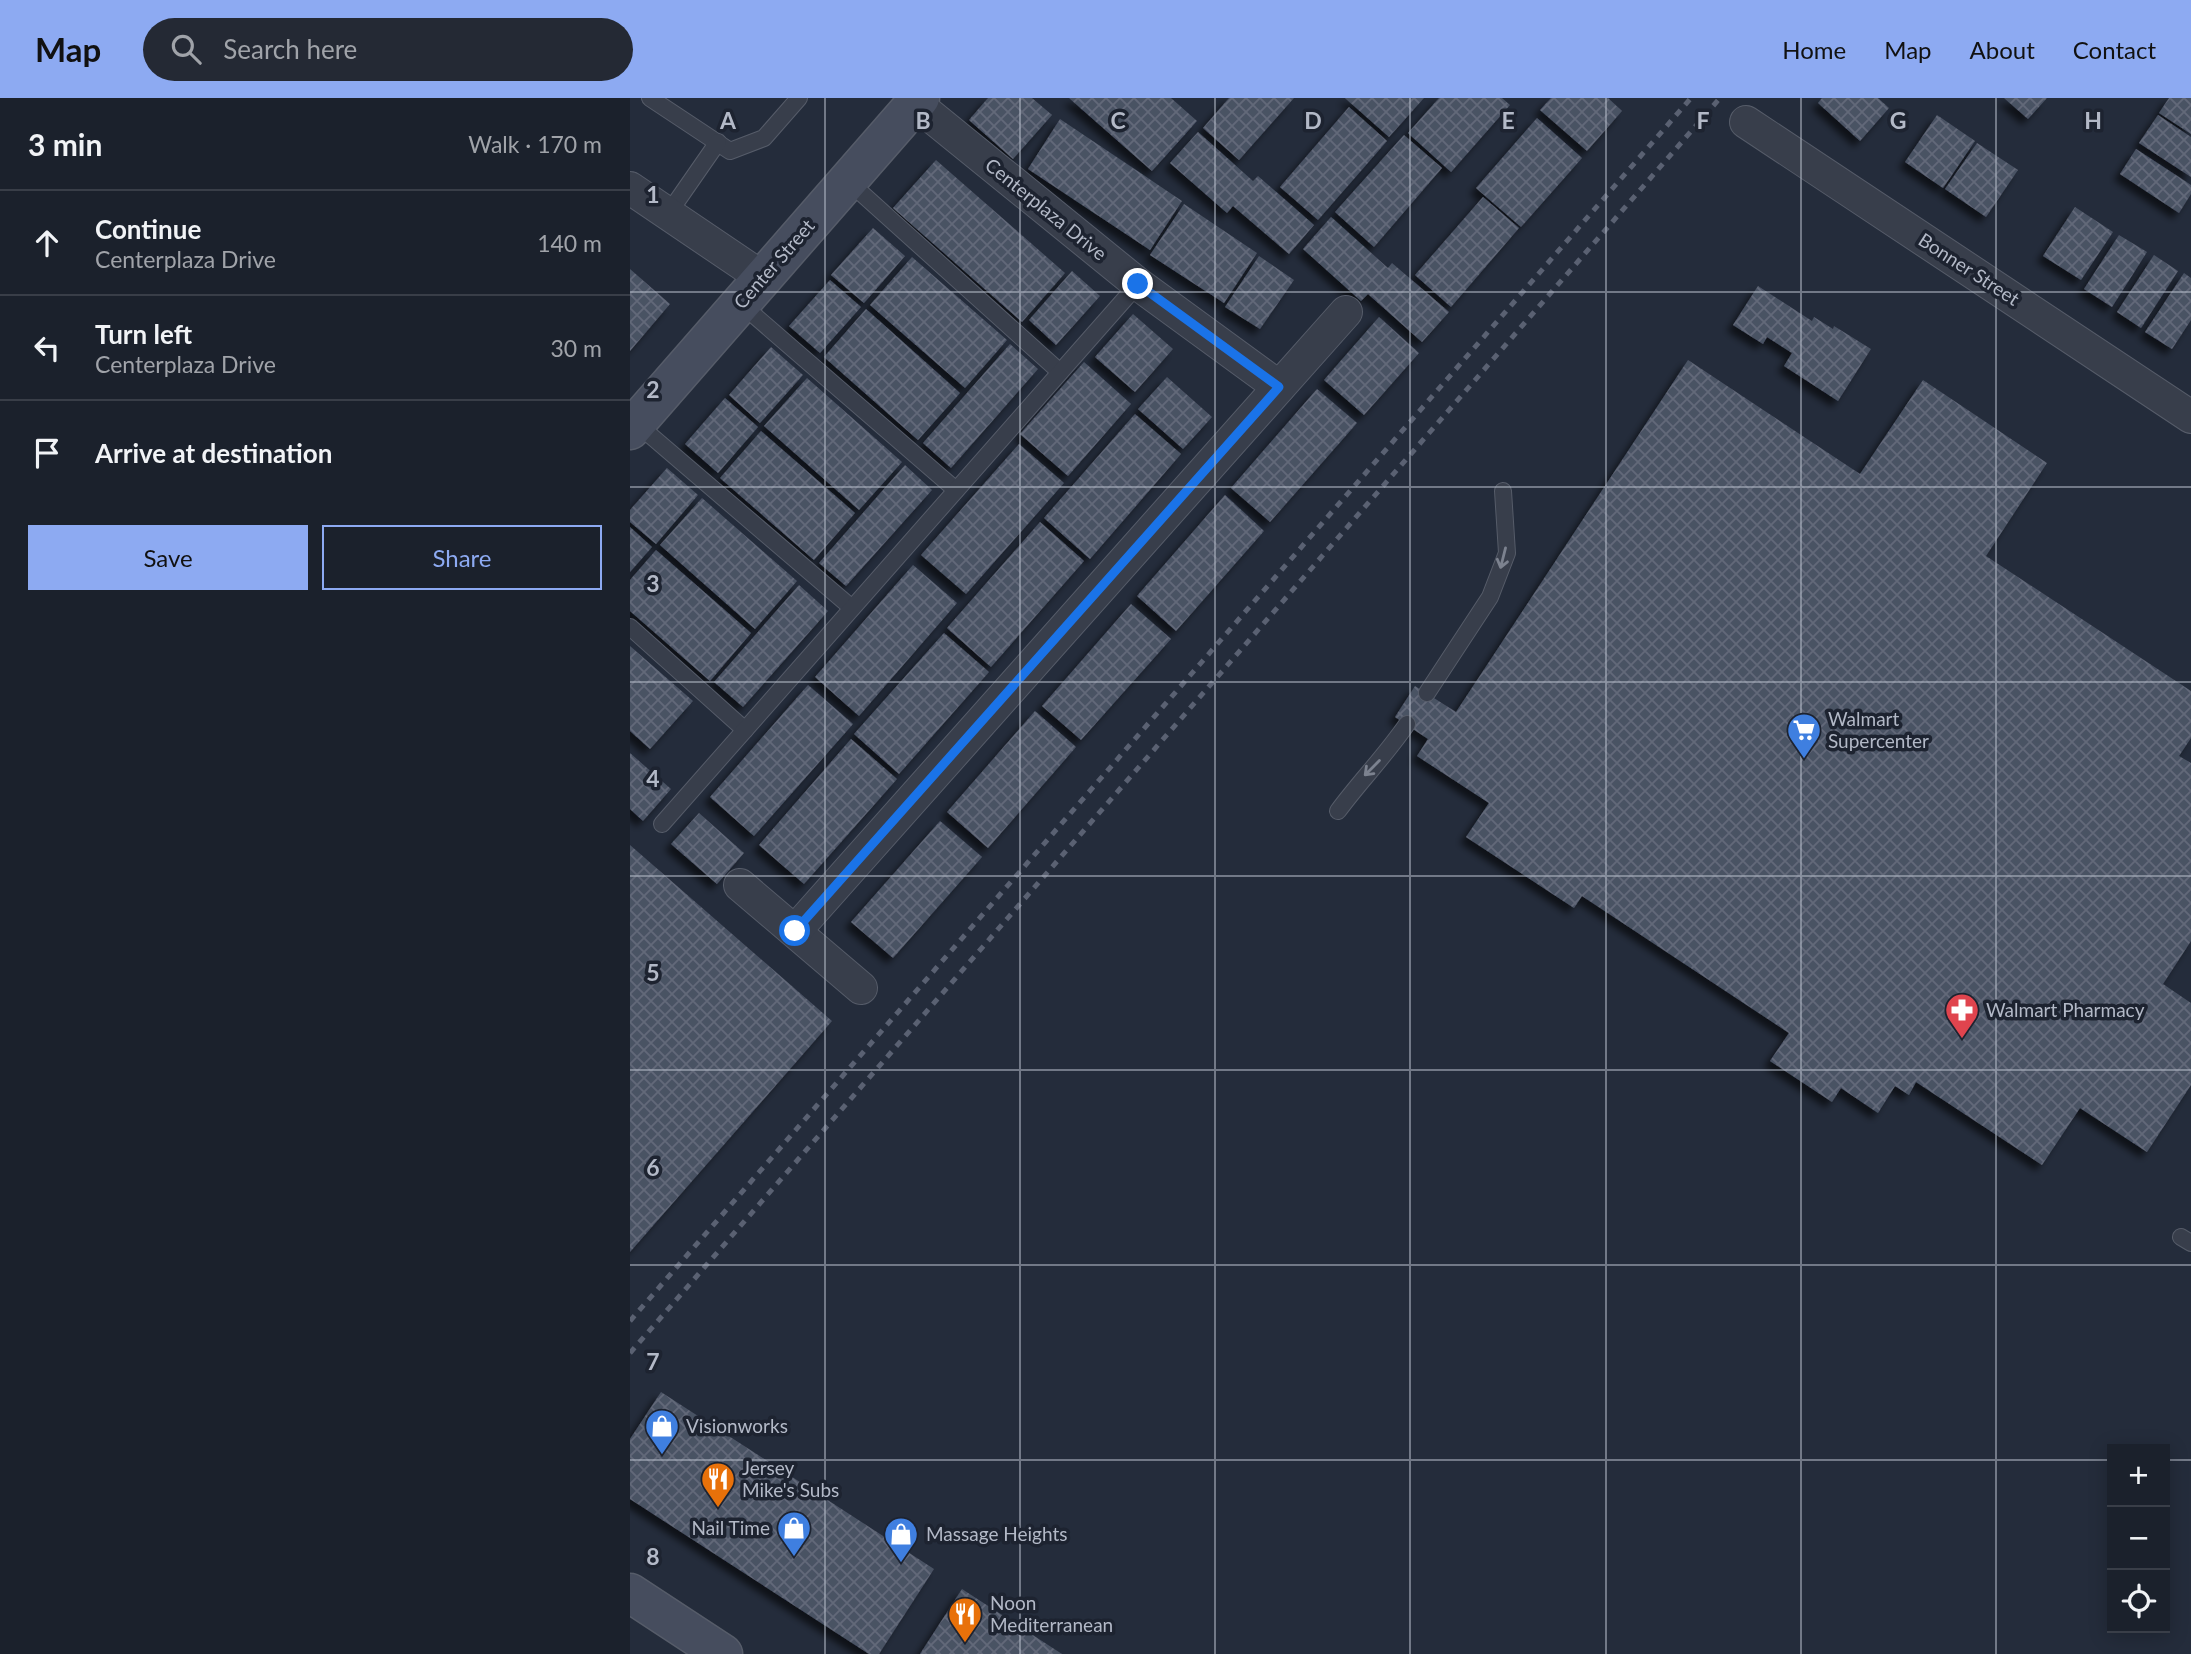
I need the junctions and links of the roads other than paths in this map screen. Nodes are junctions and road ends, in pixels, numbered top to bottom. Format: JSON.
{"nodes":[{"id":1,"x":650,"y":98,"type":"edge"},
{"id":2,"x":799,"y":98,"type":"edge"},
{"id":3,"x":917,"y":101,"type":"edge"},
{"id":4,"x":1746,"y":122,"type":"dead end"},
{"id":5,"x":718,"y":142,"type":"junction"},
{"id":6,"x":848,"y":181,"type":"junction"},
{"id":7,"x":630,"y":188,"type":"edge"},
{"id":8,"x":668,"y":214,"type":"junction"},
{"id":9,"x":1138,"y":284,"type":"junction"},
{"id":10,"x":751,"y":290,"type":"junction"},
{"id":11,"x":1346,"y":312,"type":"dead end"},
{"id":12,"x":1060,"y":372,"type":"junction"},
{"id":13,"x":1279,"y":387,"type":"junction"},
{"id":14,"x":2191,"y":417,"type":"edge"},
{"id":15,"x":633,"y":427,"type":"edge"},
{"id":16,"x":956,"y":490,"type":"junction"},
{"id":17,"x":1503,"y":491,"type":"dead end"},
{"id":18,"x":852,"y":608,"type":"junction"},
{"id":19,"x":630,"y":627,"type":"edge"},
{"id":20,"x":1427,"y":693,"type":"dead end"},
{"id":21,"x":1406,"y":724,"type":"dead end"},
{"id":22,"x":744,"y":730,"type":"junction"},
{"id":23,"x":1338,"y":811,"type":"dead end"},
{"id":24,"x":662,"y":824,"type":"dead end"},
{"id":25,"x":740,"y":885,"type":"dead end"},
{"id":26,"x":795,"y":931,"type":"junction"},
{"id":27,"x":860,"y":988,"type":"dead end"},
{"id":28,"x":630,"y":1593,"type":"edge"},
{"id":29,"x":723,"y":1654,"type":"edge"}],
"edges":[{"from":1,"to":5,"type":"lane"},
{"from":2,"to":5,"type":"lane"},
{"from":3,"to":6,"type":"street","name":"Center Street"},
{"from":3,"to":9,"type":"street","name":"Centerplaza Drive"},
{"from":4,"to":14,"type":"street","name":"Bonner Street"},
{"from":5,"to":8,"type":"lane"},
{"from":6,"to":10,"type":"street","name":"Center Street"},
{"from":6,"to":12,"type":"lane"},
{"from":7,"to":8,"type":"street"},
{"from":8,"to":10,"type":"street"},
{"from":9,"to":12,"type":"lane"},
{"from":9,"to":13,"type":"street","name":"Centerplaza Drive"},
{"from":10,"to":15,"type":"street","name":"Center Street"},
{"from":10,"to":16,"type":"lane"},
{"from":11,"to":13,"type":"street"},
{"from":12,"to":16,"type":"lane"},
{"from":13,"to":26,"type":"street"},
{"from":15,"to":18,"type":"lane"},
{"from":16,"to":18,"type":"lane"},
{"from":17,"to":20,"type":"lane","one_way":true},
{"from":18,"to":22,"type":"lane"},
{"from":19,"to":22,"type":"lane"},
{"from":21,"to":23,"type":"lane","one_way":true},
{"from":22,"to":24,"type":"lane"},
{"from":25,"to":26,"type":"street"},
{"from":26,"to":27,"type":"street"},
{"from":28,"to":29,"type":"street"}]}
